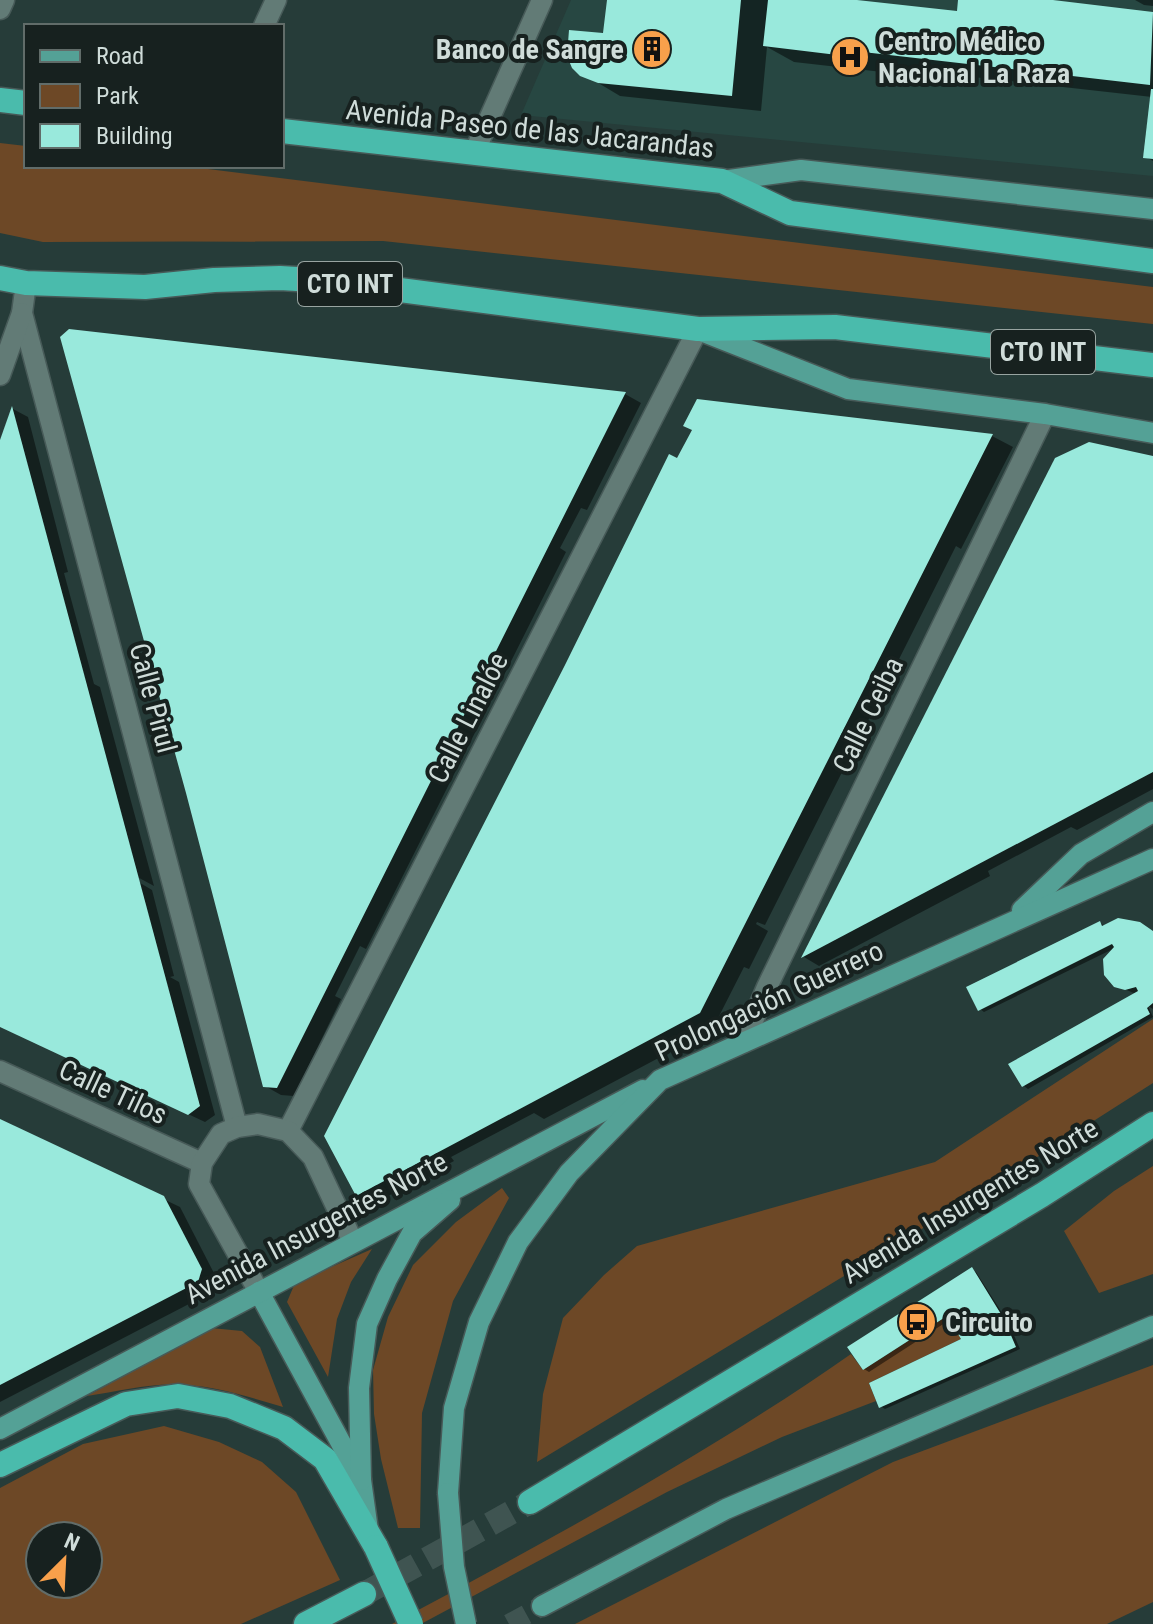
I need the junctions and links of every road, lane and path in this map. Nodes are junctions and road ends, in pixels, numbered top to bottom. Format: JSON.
{"nodes":[{"id":1,"x":4,"y":0,"type":"edge"},
{"id":2,"x":276,"y":0,"type":"edge"},
{"id":3,"x":542,"y":0,"type":"edge"},
{"id":4,"x":0,"y":9,"type":"edge"},
{"id":5,"x":265,"y":24,"type":"edge"},
{"id":6,"x":0,"y":100,"type":"edge"},
{"id":7,"x":24,"y":103,"type":"edge"},
{"id":8,"x":284,"y":131,"type":"edge"},
{"id":9,"x":474,"y":153,"type":"junction"},
{"id":10,"x":722,"y":181,"type":"junction"},
{"id":11,"x":1153,"y":209,"type":"edge"},
{"id":12,"x":1153,"y":261,"type":"edge"},
{"id":13,"x":0,"y":278,"type":"edge"},
{"id":14,"x":26,"y":283,"type":"junction"},
{"id":15,"x":22,"y":313,"type":"junction"},
{"id":16,"x":698,"y":329,"type":"junction"},
{"id":17,"x":1153,"y":365,"type":"edge"},
{"id":18,"x":0,"y":375,"type":"edge"},
{"id":19,"x":1045,"y":414,"type":"junction"},
{"id":20,"x":1153,"y":433,"type":"edge"},
{"id":21,"x":1153,"y":812,"type":"edge"},
{"id":22,"x":1153,"y":859,"type":"edge"},
{"id":23,"x":1011,"y":921,"type":"junction"},
{"id":24,"x":744,"y":1042,"type":"junction"},
{"id":25,"x":0,"y":1071,"type":"edge"},
{"id":26,"x":660,"y":1080,"type":"junction"},
{"id":27,"x":1153,"y":1124,"type":"edge"},
{"id":28,"x":237,"y":1127,"type":"junction"},
{"id":29,"x":288,"y":1131,"type":"junction"},
{"id":30,"x":202,"y":1163,"type":"junction"},
{"id":31,"x":477,"y":1177,"type":"junction"},
{"id":32,"x":353,"y":1242,"type":"junction"},
{"id":33,"x":259,"y":1292,"type":"junction"},
{"id":34,"x":1148,"y":1331,"type":"edge"},
{"id":35,"x":0,"y":1429,"type":"edge"},
{"id":36,"x":0,"y":1465,"type":"edge"},
{"id":37,"x":361,"y":1480,"type":"junction"},
{"id":38,"x":530,"y":1502,"type":"tunnel mouth"},
{"id":39,"x":372,"y":1539,"type":"junction"},
{"id":40,"x":364,"y":1594,"type":"tunnel mouth"},
{"id":41,"x":542,"y":1606,"type":"tunnel mouth"},
{"id":42,"x":306,"y":1624,"type":"edge"},
{"id":43,"x":411,"y":1624,"type":"edge"},
{"id":44,"x":466,"y":1624,"type":"edge"}],
"edges":[{"from":1,"to":4,"type":"street"},
{"from":2,"to":5,"type":"street"},
{"from":3,"to":9,"type":"street"},
{"from":6,"to":7,"type":"highway"},
{"from":8,"to":9,"type":"highway","name":"Avenida Paseo de las Jacarandas"},
{"from":9,"to":10,"type":"highway","name":"Avenida Paseo de las Jacarandas"},
{"from":10,"to":11,"type":"main road","name":"Avenida Paseo de las Jacarandas"},
{"from":10,"to":12,"type":"highway"},
{"from":13,"to":14,"type":"highway","number":"CTO INT"},
{"from":14,"to":15,"type":"street","name":"Calle Pirul"},
{"from":14,"to":16,"type":"highway","number":"CTO INT"},
{"from":15,"to":18,"type":"street"},
{"from":15,"to":28,"type":"street","name":"Calle Pirul"},
{"from":16,"to":17,"type":"highway","number":"CTO INT"},
{"from":16,"to":19,"type":"main road","number":"CTO INT"},
{"from":16,"to":29,"type":"street","name":"Calle Linalóe"},
{"from":19,"to":20,"type":"main road","number":"CTO INT"},
{"from":19,"to":24,"type":"street","name":"Calle Ceiba"},
{"from":21,"to":23,"type":"main road"},
{"from":22,"to":23,"type":"main road","name":"Prolongación Guerrero"},
{"from":23,"to":24,"type":"main road","name":"Prolongación Guerrero"},
{"from":24,"to":26,"type":"main road","name":"Prolongación Guerrero"},
{"from":25,"to":30,"type":"street","name":"Calle Tilos"},
{"from":26,"to":31,"type":"main road","name":"Avenida Insurgentes Norte"},
{"from":26,"to":44,"type":"main road","name":"Prolongación Guerrero","bridge":true},
{"from":27,"to":38,"type":"highway","name":"Avenida Insurgentes Norte"},
{"from":28,"to":29,"type":"street"},
{"from":28,"to":30,"type":"street"},
{"from":29,"to":32,"type":"street"},
{"from":30,"to":33,"type":"street"},
{"from":31,"to":32,"type":"main road","name":"Avenida Insurgentes Norte"},
{"from":31,"to":37,"type":"main road"},
{"from":32,"to":33,"type":"main road","name":"Avenida Insurgentes Norte"},
{"from":33,"to":35,"type":"main road","name":"Avenida Insurgentes Norte"},
{"from":33,"to":37,"type":"main road"},
{"from":34,"to":41,"type":"main road"},
{"from":36,"to":39,"type":"highway"},
{"from":37,"to":39,"type":"main road"},
{"from":39,"to":43,"type":"highway","bridge":true},
{"from":40,"to":42,"type":"highway"}]}
